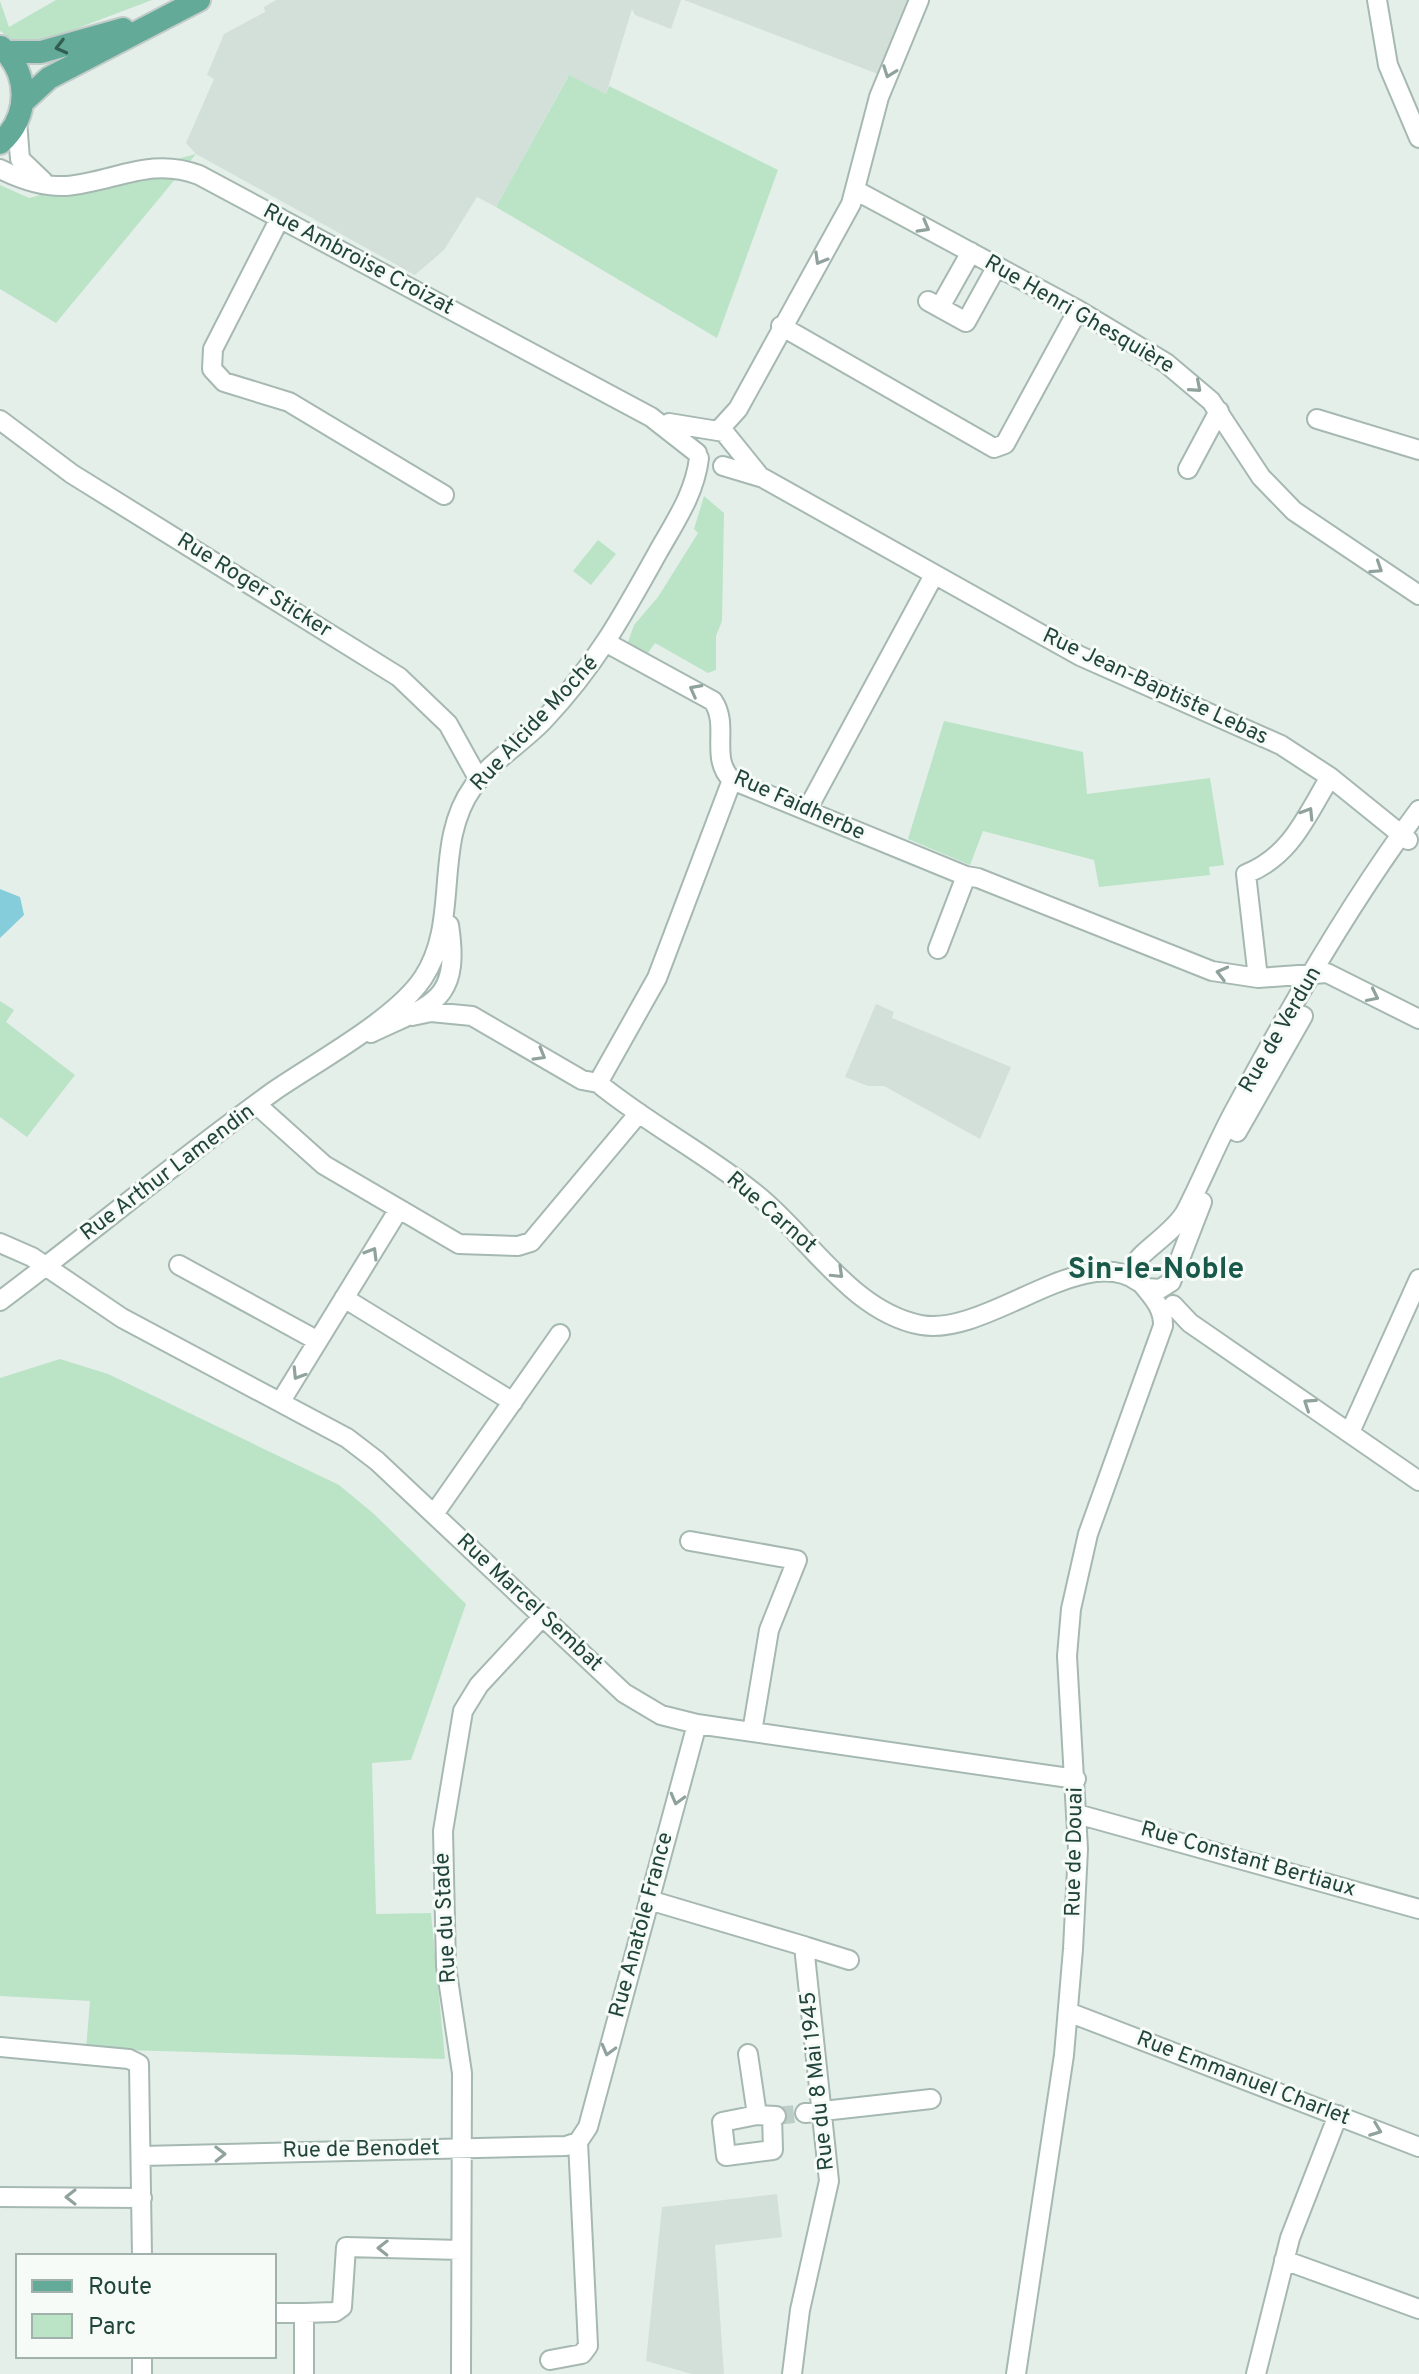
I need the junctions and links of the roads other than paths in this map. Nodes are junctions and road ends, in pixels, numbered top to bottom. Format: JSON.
{"nodes":[{"id":1,"x":919,"y":0,"type":"edge"},
{"id":2,"x":1377,"y":0,"type":"edge"},
{"id":3,"x":194,"y":2,"type":"edge"},
{"id":4,"x":3,"y":49,"type":"edge"},
{"id":5,"x":20,"y":111,"type":"junction"},
{"id":6,"x":1419,"y":138,"type":"edge"},
{"id":7,"x":0,"y":143,"type":"edge"},
{"id":8,"x":0,"y":169,"type":"edge"},
{"id":9,"x":49,"y":185,"type":"junction"},
{"id":10,"x":855,"y":190,"type":"junction"},
{"id":11,"x":280,"y":218,"type":"junction"},
{"id":12,"x":971,"y":252,"type":"junction"},
{"id":13,"x":997,"y":266,"type":"junction"},
{"id":14,"x":1078,"y":310,"type":"junction"},
{"id":15,"x":781,"y":326,"type":"junction"},
{"id":16,"x":1219,"y":411,"type":"junction"},
{"id":17,"x":651,"y":417,"type":"junction"},
{"id":18,"x":1317,"y":419,"type":"dead end"},
{"id":19,"x":0,"y":420,"type":"edge"},
{"id":20,"x":714,"y":431,"type":"junction"},
{"id":21,"x":733,"y":444,"type":"junction"},
{"id":22,"x":1419,"y":450,"type":"edge"},
{"id":23,"x":698,"y":455,"type":"junction"},
{"id":24,"x":721,"y":466,"type":"junction"},
{"id":25,"x":1188,"y":469,"type":"dead end"},
{"id":26,"x":763,"y":478,"type":"junction"},
{"id":27,"x":444,"y":495,"type":"dead end"},
{"id":28,"x":681,"y":511,"type":"junction"},
{"id":29,"x":934,"y":575,"type":"junction"},
{"id":30,"x":1419,"y":595,"type":"edge"},
{"id":31,"x":607,"y":643,"type":"junction"},
{"id":32,"x":1330,"y":777,"type":"junction"},
{"id":33,"x":479,"y":780,"type":"junction"},
{"id":34,"x":732,"y":780,"type":"junction"},
{"id":35,"x":807,"y":810,"type":"junction"},
{"id":36,"x":1419,"y":810,"type":"edge"},
{"id":37,"x":1410,"y":835,"type":"edge"},
{"id":38,"x":966,"y":876,"type":"junction"},
{"id":39,"x":445,"y":906,"type":"junction"},
{"id":40,"x":439,"y":946,"type":"junction"},
{"id":41,"x":938,"y":949,"type":"dead end"},
{"id":42,"x":1320,"y":975,"type":"junction"},
{"id":43,"x":1258,"y":978,"type":"junction"},
{"id":44,"x":445,"y":990,"type":"junction"},
{"id":45,"x":412,"y":1016,"type":"junction"},
{"id":46,"x":472,"y":1016,"type":"junction"},
{"id":47,"x":1419,"y":1019,"type":"edge"},
{"id":48,"x":340,"y":1049,"type":"junction"},
{"id":49,"x":598,"y":1083,"type":"junction"},
{"id":50,"x":257,"y":1105,"type":"junction"},
{"id":51,"x":639,"y":1113,"type":"junction"},
{"id":52,"x":399,"y":1209,"type":"junction"},
{"id":53,"x":0,"y":1243,"type":"edge"},
{"id":54,"x":1148,"y":1251,"type":"junction"},
{"id":55,"x":179,"y":1265,"type":"dead end"},
{"id":56,"x":45,"y":1267,"type":"junction"},
{"id":57,"x":1174,"y":1276,"type":"junction"},
{"id":58,"x":1419,"y":1279,"type":"edge"},
{"id":59,"x":1143,"y":1285,"type":"junction"},
{"id":60,"x":344,"y":1298,"type":"junction"},
{"id":61,"x":0,"y":1301,"type":"edge"},
{"id":62,"x":1173,"y":1305,"type":"junction"},
{"id":63,"x":560,"y":1334,"type":"dead end"},
{"id":64,"x":1159,"y":1340,"type":"junction"},
{"id":65,"x":318,"y":1341,"type":"junction"},
{"id":66,"x":281,"y":1401,"type":"junction"},
{"id":67,"x":513,"y":1402,"type":"junction"},
{"id":68,"x":1350,"y":1432,"type":"junction"},
{"id":69,"x":1419,"y":1481,"type":"edge"},
{"id":70,"x":434,"y":1514,"type":"junction"},
{"id":71,"x":690,"y":1541,"type":"dead end"},
{"id":72,"x":543,"y":1616,"type":"junction"},
{"id":73,"x":697,"y":1724,"type":"junction"},
{"id":74,"x":752,"y":1732,"type":"junction"},
{"id":75,"x":1076,"y":1779,"type":"junction"},
{"id":76,"x":1077,"y":1814,"type":"junction"},
{"id":77,"x":649,"y":1900,"type":"junction"},
{"id":78,"x":1419,"y":1909,"type":"edge"},
{"id":79,"x":804,"y":1946,"type":"junction"},
{"id":80,"x":849,"y":1960,"type":"dead end"},
{"id":81,"x":1068,"y":2012,"type":"junction"},
{"id":82,"x":0,"y":2047,"type":"edge"},
{"id":83,"x":748,"y":2054,"type":"dead end"},
{"id":84,"x":931,"y":2099,"type":"dead end"},
{"id":85,"x":814,"y":2112,"type":"junction"},
{"id":86,"x":1338,"y":2115,"type":"junction"},
{"id":87,"x":768,"y":2116,"type":"dead end"},
{"id":88,"x":583,"y":2134,"type":"junction"},
{"id":89,"x":1419,"y":2147,"type":"edge"},
{"id":90,"x":463,"y":2148,"type":"junction"},
{"id":91,"x":142,"y":2156,"type":"junction"},
{"id":92,"x":0,"y":2197,"type":"edge"},
{"id":93,"x":142,"y":2198,"type":"junction"},
{"id":94,"x":461,"y":2250,"type":"junction"},
{"id":95,"x":142,"y":2254,"type":"edge"},
{"id":96,"x":1284,"y":2260,"type":"junction"},
{"id":97,"x":1419,"y":2309,"type":"edge"},
{"id":98,"x":276,"y":2313,"type":"edge"},
{"id":99,"x":304,"y":2313,"type":"junction"},
{"id":100,"x":550,"y":2360,"type":"dead end"},
{"id":101,"x":304,"y":2374,"type":"edge"},
{"id":102,"x":461,"y":2374,"type":"edge"},
{"id":103,"x":792,"y":2374,"type":"edge"},
{"id":104,"x":1016,"y":2374,"type":"edge"},
{"id":105,"x":1256,"y":2374,"type":"edge"}],
"edges":[{"from":1,"to":10,"type":"street","one_way":true},
{"from":2,"to":6,"type":"street"},
{"from":3,"to":4,"type":"main road","one_way":true},
{"from":3,"to":5,"type":"main road"},
{"from":4,"to":5,"type":"main road"},
{"from":5,"to":7,"type":"main road"},
{"from":5,"to":9,"type":"street"},
{"from":8,"to":9,"type":"street","name":"Rue Ambroise Croizat"},
{"from":9,"to":11,"type":"street","name":"Rue Ambroise Croizat"},
{"from":10,"to":12,"type":"street","name":"Rue Henri Ghesquière","one_way":true},
{"from":10,"to":15,"type":"street","one_way":true},
{"from":11,"to":17,"type":"street","name":"Rue Ambroise Croizat"},
{"from":11,"to":27,"type":"street"},
{"from":12,"to":13,"type":"street","name":"Rue Henri Ghesquière"},
{"from":12,"to":13,"type":"street"},
{"from":13,"to":14,"type":"street","name":"Rue Henri Ghesquière"},
{"from":14,"to":15,"type":"street"},
{"from":14,"to":16,"type":"street","name":"Rue Henri Ghesquière","one_way":true},
{"from":15,"to":20,"type":"street"},
{"from":16,"to":25,"type":"street"},
{"from":16,"to":30,"type":"street","name":"Rue Henri Ghesquière","one_way":true},
{"from":17,"to":20,"type":"street","name":"Rue Ambroise Croizat"},
{"from":17,"to":23,"type":"street","name":"Rue Ambroise Croizat"},
{"from":18,"to":22,"type":"street"},
{"from":19,"to":33,"type":"street","name":"Rue Roger Sticker"},
{"from":20,"to":21,"type":"street"},
{"from":20,"to":23,"type":"street"},
{"from":21,"to":24,"type":"street"},
{"from":21,"to":26,"type":"street","name":"Rue Jean-Baptiste Lebas"},
{"from":23,"to":24,"type":"street"},
{"from":23,"to":28,"type":"street","name":"Rue Alcide Moché"},
{"from":24,"to":26,"type":"street","name":"Rue Jean-Baptiste Lebas"},
{"from":24,"to":28,"type":"street","name":"Rue Alcide Moché"},
{"from":26,"to":29,"type":"street","name":"Rue Jean-Baptiste Lebas"},
{"from":28,"to":31,"type":"street","name":"Rue Alcide Moché"},
{"from":29,"to":32,"type":"street","name":"Rue Jean-Baptiste Lebas"},
{"from":29,"to":35,"type":"street"},
{"from":31,"to":33,"type":"street","name":"Rue Alcide Moché"},
{"from":34,"to":31,"type":"street","name":"Rue Faidherbe","one_way":true},
{"from":32,"to":37,"type":"street","name":"Rue Jean-Baptiste Lebas"},
{"from":43,"to":32,"type":"street","one_way":true},
{"from":33,"to":39,"type":"street","name":"Rue Alcide Moché"},
{"from":34,"to":35,"type":"street","name":"Rue Faidherbe"},
{"from":34,"to":49,"type":"street"},
{"from":35,"to":38,"type":"street","name":"Rue Faidherbe"},
{"from":36,"to":37,"type":"street","name":"Rue de Verdun"},
{"from":37,"to":42,"type":"street","name":"Rue de Verdun"},
{"from":38,"to":41,"type":"street"},
{"from":43,"to":38,"type":"street","name":"Rue Faidherbe","one_way":true},
{"from":39,"to":40,"type":"street"},
{"from":39,"to":44,"type":"street"},
{"from":40,"to":44,"type":"street"},
{"from":40,"to":48,"type":"street"},
{"from":42,"to":43,"type":"street","name":"Rue Faidherbe"},
{"from":42,"to":47,"type":"street","one_way":true},
{"from":42,"to":54,"type":"street","name":"Rue de Verdun"},
{"from":42,"to":57,"type":"street","name":"Rue de Verdun"},
{"from":44,"to":45,"type":"street"},
{"from":44,"to":46,"type":"street"},
{"from":45,"to":46,"type":"street","name":"Rue Carnot"},
{"from":45,"to":48,"type":"street"},
{"from":46,"to":49,"type":"street","name":"Rue Carnot","one_way":true},
{"from":48,"to":50,"type":"street","name":"Rue Arthur Lamendin"},
{"from":49,"to":51,"type":"street","name":"Rue Carnot"},
{"from":50,"to":52,"type":"street"},
{"from":50,"to":56,"type":"street","name":"Rue Arthur Lamendin"},
{"from":51,"to":52,"type":"street"},
{"from":51,"to":59,"type":"street","name":"Rue Carnot","one_way":true},
{"from":60,"to":52,"type":"street","one_way":true},
{"from":53,"to":56,"type":"street","name":"Rue Marcel Sembat"},
{"from":54,"to":57,"type":"street"},
{"from":54,"to":59,"type":"street"},
{"from":55,"to":65,"type":"street"},
{"from":56,"to":61,"type":"street","name":"Rue Arthur Lamendin"},
{"from":56,"to":66,"type":"street","name":"Rue Marcel Sembat"},
{"from":57,"to":59,"type":"street"},
{"from":57,"to":62,"type":"street","name":"Rue de Douai"},
{"from":58,"to":68,"type":"street"},
{"from":59,"to":64,"type":"street","name":"Rue de Douai"},
{"from":60,"to":65,"type":"street"},
{"from":60,"to":67,"type":"street"},
{"from":62,"to":64,"type":"street","name":"Rue de Douai"},
{"from":68,"to":62,"type":"street","one_way":true},
{"from":63,"to":67,"type":"street"},
{"from":64,"to":75,"type":"street","name":"Rue de Douai"},
{"from":65,"to":66,"type":"street","one_way":true},
{"from":66,"to":70,"type":"street","name":"Rue Marcel Sembat"},
{"from":67,"to":70,"type":"street"},
{"from":68,"to":69,"type":"street"},
{"from":70,"to":72,"type":"street","name":"Rue Marcel Sembat"},
{"from":71,"to":74,"type":"street"},
{"from":72,"to":73,"type":"street","name":"Rue Marcel Sembat"},
{"from":72,"to":90,"type":"street","name":"Rue du Stade"},
{"from":73,"to":74,"type":"street","name":"Rue Marcel Sembat"},
{"from":73,"to":77,"type":"street","name":"Rue Anatole France","one_way":true},
{"from":74,"to":75,"type":"street","name":"Rue Marcel Sembat"},
{"from":75,"to":76,"type":"street","name":"Rue de Douai"},
{"from":76,"to":78,"type":"street","name":"Rue Constant Bertiaux"},
{"from":76,"to":81,"type":"street","name":"Rue de Douai"},
{"from":77,"to":79,"type":"street"},
{"from":77,"to":88,"type":"street","name":"Rue Anatole France","one_way":true},
{"from":79,"to":80,"type":"street"},
{"from":79,"to":85,"type":"street","name":"Rue du 8 Mai 1945"},
{"from":81,"to":86,"type":"street","name":"Rue Emmanuel Charlet"},
{"from":81,"to":104,"type":"street","name":"Rue de Douai"},
{"from":82,"to":91,"type":"street"},
{"from":83,"to":87,"type":"street"},
{"from":84,"to":85,"type":"street"},
{"from":85,"to":103,"type":"street","name":"Rue du 8 Mai 1945"},
{"from":86,"to":89,"type":"street","name":"Rue Emmanuel Charlet","one_way":true},
{"from":86,"to":96,"type":"street"},
{"from":88,"to":90,"type":"street","name":"Rue de Benodet"},
{"from":88,"to":100,"type":"street","name":"Rue Anatole France"},
{"from":91,"to":90,"type":"street","name":"Rue de Benodet","one_way":true},
{"from":90,"to":94,"type":"street","name":"Rue du Stade"},
{"from":91,"to":93,"type":"street"},
{"from":93,"to":92,"type":"street","one_way":true},
{"from":93,"to":95,"type":"street"},
{"from":94,"to":99,"type":"street","one_way":true},
{"from":94,"to":102,"type":"street","name":"Rue du Stade"},
{"from":96,"to":97,"type":"street"},
{"from":96,"to":105,"type":"street"},
{"from":98,"to":99,"type":"street"},
{"from":99,"to":101,"type":"street"}]}
